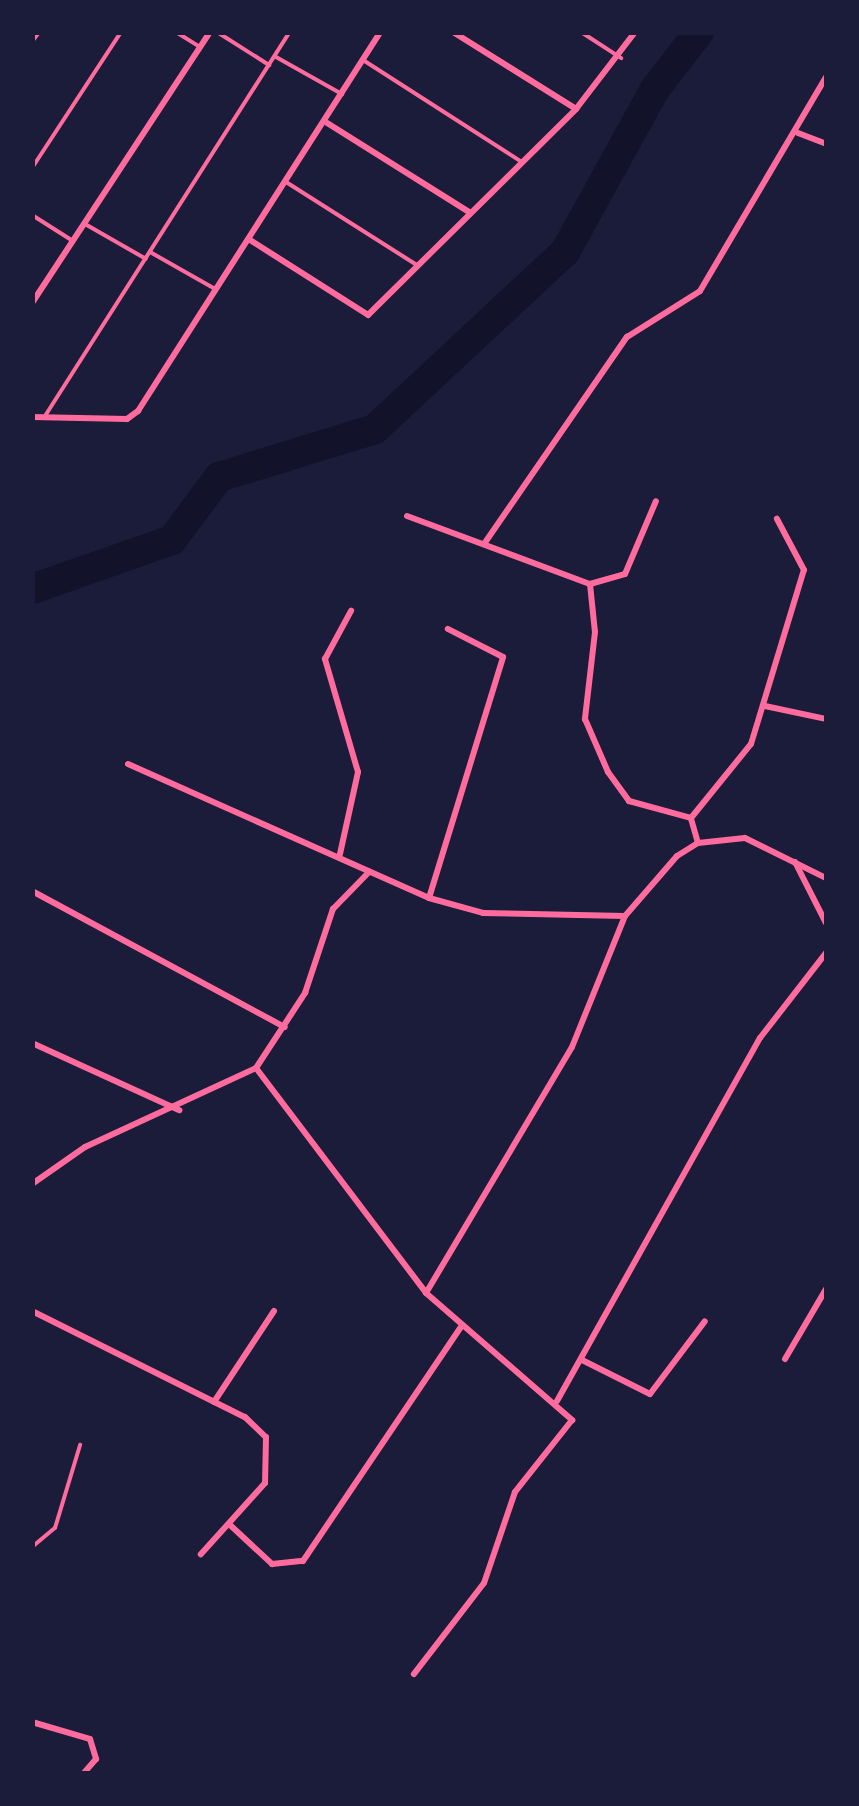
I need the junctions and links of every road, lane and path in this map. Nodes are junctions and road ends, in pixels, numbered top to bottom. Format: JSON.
{"nodes":[{"id":1,"x":38,"y":32,"type":"edge"},
{"id":2,"x":121,"y":32,"type":"edge"},
{"id":3,"x":176,"y":32,"type":"edge"},
{"id":4,"x":213,"y":32,"type":"edge"},
{"id":5,"x":290,"y":32,"type":"edge"},
{"id":6,"x":380,"y":32,"type":"edge"},
{"id":7,"x":453,"y":32,"type":"edge"},
{"id":8,"x":581,"y":32,"type":"edge"},
{"id":9,"x":635,"y":32,"type":"edge"},
{"id":10,"x":32,"y":40,"type":"edge"},
{"id":11,"x":200,"y":47,"type":"junction"},
{"id":12,"x":274,"y":57,"type":"junction"},
{"id":13,"x":622,"y":58,"type":"junction"},
{"id":14,"x":363,"y":60,"type":"junction"},
{"id":15,"x":269,"y":65,"type":"junction"},
{"id":16,"x":826,"y":77,"type":"edge"},
{"id":17,"x":342,"y":94,"type":"junction"},
{"id":18,"x":576,"y":110,"type":"junction"},
{"id":19,"x":324,"y":121,"type":"junction"},
{"id":20,"x":798,"y":133,"type":"junction"},
{"id":21,"x":826,"y":144,"type":"edge"},
{"id":22,"x":522,"y":162,"type":"junction"},
{"id":23,"x":32,"y":168,"type":"edge"},
{"id":24,"x":286,"y":182,"type":"junction"},
{"id":25,"x":469,"y":212,"type":"junction"},
{"id":26,"x":32,"y":216,"type":"edge"},
{"id":27,"x":85,"y":224,"type":"junction"},
{"id":28,"x":73,"y":240,"type":"junction"},
{"id":29,"x":250,"y":240,"type":"junction"},
{"id":30,"x":150,"y":252,"type":"junction"},
{"id":31,"x":146,"y":259,"type":"junction"},
{"id":32,"x":418,"y":266,"type":"junction"},
{"id":33,"x":215,"y":289,"type":"junction"},
{"id":34,"x":32,"y":303,"type":"edge"},
{"id":35,"x":32,"y":417,"type":"edge"},
{"id":36,"x":44,"y":418,"type":"junction"},
{"id":37,"x":656,"y":501,"type":"dead end"},
{"id":38,"x":407,"y":516,"type":"dead end"},
{"id":39,"x":777,"y":520,"type":"dead end"},
{"id":40,"x":484,"y":544,"type":"junction"},
{"id":41,"x":590,"y":584,"type":"junction"},
{"id":42,"x":350,"y":612,"type":"dead end"},
{"id":43,"x":448,"y":630,"type":"dead end"},
{"id":44,"x":765,"y":706,"type":"junction"},
{"id":45,"x":826,"y":719,"type":"edge"},
{"id":46,"x":128,"y":764,"type":"dead end"},
{"id":47,"x":691,"y":818,"type":"junction"},
{"id":48,"x":698,"y":842,"type":"junction"},
{"id":49,"x":340,"y":854,"type":"junction"},
{"id":50,"x":793,"y":859,"type":"junction"},
{"id":51,"x":369,"y":872,"type":"junction"},
{"id":52,"x":826,"y":878,"type":"edge"},
{"id":53,"x":32,"y":891,"type":"edge"},
{"id":54,"x":429,"y":898,"type":"junction"},
{"id":55,"x":624,"y":916,"type":"junction"},
{"id":56,"x":826,"y":923,"type":"edge"},
{"id":57,"x":826,"y":953,"type":"edge"},
{"id":58,"x":285,"y":1027,"type":"junction"},
{"id":59,"x":32,"y":1043,"type":"edge"},
{"id":60,"x":256,"y":1068,"type":"junction"},
{"id":61,"x":180,"y":1111,"type":"junction"},
{"id":62,"x":32,"y":1184,"type":"edge"},
{"id":63,"x":826,"y":1289,"type":"edge"},
{"id":64,"x":426,"y":1293,"type":"junction"},
{"id":65,"x":32,"y":1311,"type":"edge"},
{"id":66,"x":274,"y":1311,"type":"dead end"},
{"id":67,"x":706,"y":1321,"type":"dead end"},
{"id":68,"x":460,"y":1327,"type":"junction"},
{"id":69,"x":582,"y":1360,"type":"junction"},
{"id":70,"x":785,"y":1360,"type":"dead end"},
{"id":71,"x":557,"y":1401,"type":"junction"},
{"id":72,"x":214,"y":1402,"type":"junction"},
{"id":73,"x":80,"y":1445,"type":"dead end"},
{"id":74,"x":228,"y":1524,"type":"junction"},
{"id":75,"x":32,"y":1547,"type":"edge"},
{"id":76,"x":201,"y":1554,"type":"dead end"},
{"id":77,"x":414,"y":1674,"type":"dead end"},
{"id":78,"x":32,"y":1722,"type":"edge"},
{"id":79,"x":83,"y":1774,"type":"edge"}],
"edges":[{"from":1,"to":10,"type":"street"},
{"from":2,"to":23,"type":"lane"},
{"from":3,"to":11,"type":"lane"},
{"from":4,"to":11,"type":"street"},
{"from":4,"to":15,"type":"lane"},
{"from":5,"to":12,"type":"lane"},
{"from":6,"to":14,"type":"street"},
{"from":7,"to":18,"type":"street"},
{"from":8,"to":13,"type":"lane"},
{"from":9,"to":13,"type":"street"},
{"from":11,"to":27,"type":"street"},
{"from":12,"to":15,"type":"lane"},
{"from":12,"to":17,"type":"lane"},
{"from":13,"to":18,"type":"street"},
{"from":14,"to":17,"type":"street"},
{"from":14,"to":22,"type":"lane"},
{"from":15,"to":30,"type":"lane"},
{"from":16,"to":20,"type":"street"},
{"from":17,"to":19,"type":"street"},
{"from":18,"to":22,"type":"street"},
{"from":19,"to":24,"type":"street"},
{"from":19,"to":25,"type":"street"},
{"from":20,"to":21,"type":"street"},
{"from":20,"to":40,"type":"street"},
{"from":22,"to":25,"type":"street"},
{"from":24,"to":29,"type":"street"},
{"from":24,"to":32,"type":"lane"},
{"from":25,"to":32,"type":"street"},
{"from":26,"to":28,"type":"lane"},
{"from":27,"to":28,"type":"street"},
{"from":27,"to":31,"type":"lane"},
{"from":28,"to":34,"type":"street"},
{"from":29,"to":32,"type":"street"},
{"from":29,"to":33,"type":"street"},
{"from":30,"to":31,"type":"lane"},
{"from":30,"to":33,"type":"lane"},
{"from":31,"to":36,"type":"lane"},
{"from":33,"to":36,"type":"street"},
{"from":35,"to":36,"type":"street"},
{"from":37,"to":41,"type":"street"},
{"from":38,"to":40,"type":"street"},
{"from":39,"to":44,"type":"street"},
{"from":40,"to":41,"type":"street"},
{"from":41,"to":47,"type":"street"},
{"from":42,"to":49,"type":"street"},
{"from":43,"to":54,"type":"street"},
{"from":44,"to":45,"type":"street"},
{"from":44,"to":47,"type":"street"},
{"from":46,"to":49,"type":"street"},
{"from":47,"to":48,"type":"street"},
{"from":48,"to":50,"type":"street"},
{"from":48,"to":55,"type":"street"},
{"from":49,"to":51,"type":"street"},
{"from":50,"to":52,"type":"street"},
{"from":50,"to":56,"type":"street"},
{"from":51,"to":54,"type":"street"},
{"from":51,"to":58,"type":"street"},
{"from":53,"to":58,"type":"street"},
{"from":54,"to":55,"type":"street"},
{"from":55,"to":64,"type":"street"},
{"from":57,"to":69,"type":"street"},
{"from":58,"to":60,"type":"street"},
{"from":59,"to":61,"type":"street"},
{"from":60,"to":61,"type":"street"},
{"from":60,"to":64,"type":"street"},
{"from":61,"to":62,"type":"street"},
{"from":63,"to":70,"type":"street"},
{"from":64,"to":68,"type":"street"},
{"from":65,"to":72,"type":"street"},
{"from":66,"to":72,"type":"street"},
{"from":67,"to":69,"type":"street"},
{"from":68,"to":71,"type":"street"},
{"from":68,"to":74,"type":"street"},
{"from":69,"to":71,"type":"street"},
{"from":71,"to":77,"type":"street"},
{"from":72,"to":74,"type":"street"},
{"from":73,"to":75,"type":"lane"},
{"from":74,"to":76,"type":"street"},
{"from":78,"to":79,"type":"street"}]}
